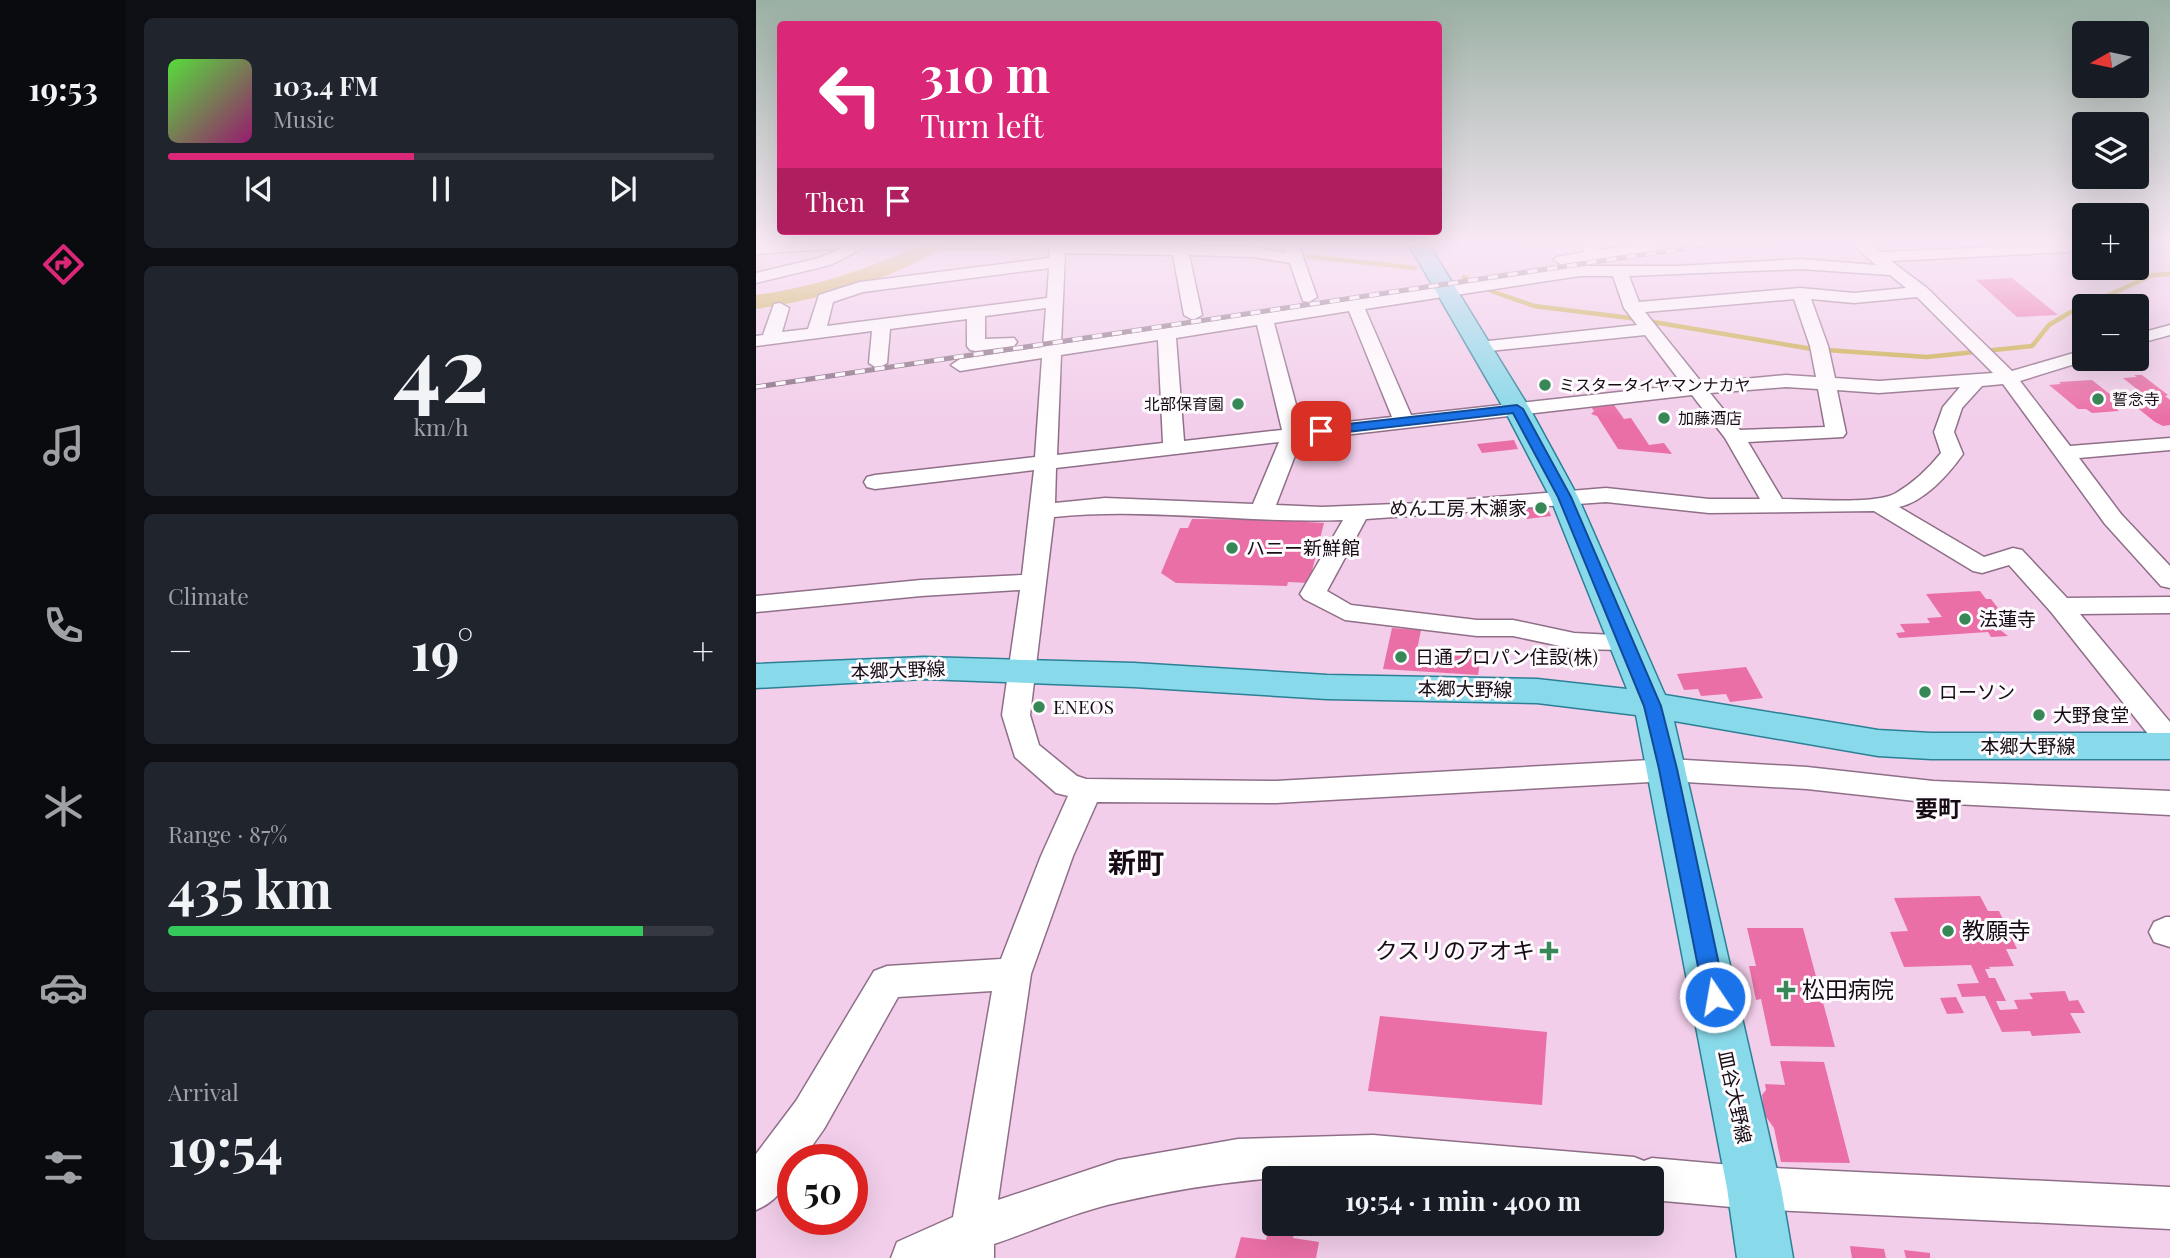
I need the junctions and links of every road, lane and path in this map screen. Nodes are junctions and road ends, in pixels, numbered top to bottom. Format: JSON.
{"nodes":[{"id":1,"x":824,"y":302,"type":"edge"},
{"id":2,"x":883,"y":302,"type":"edge"},
{"id":3,"x":917,"y":302,"type":"edge"},
{"id":4,"x":917,"y":302,"type":"edge"},
{"id":5,"x":946,"y":302,"type":"edge"},
{"id":6,"x":1054,"y":302,"type":"joint"},
{"id":7,"x":1190,"y":302,"type":"edge"},
{"id":8,"x":1279,"y":302,"type":"edge"},
{"id":9,"x":1373,"y":302,"type":"edge"},
{"id":10,"x":1467,"y":302,"type":"edge"},
{"id":11,"x":1633,"y":302,"type":"edge"},
{"id":12,"x":1749,"y":302,"type":"edge"},
{"id":13,"x":1803,"y":302,"type":"edge"},
{"id":14,"x":1931,"y":302,"type":"edge"},
{"id":15,"x":1355,"y":305,"type":"junction"},
{"id":16,"x":891,"y":307,"type":"junction"},
{"id":17,"x":780,"y":308,"type":"dead end"},
{"id":18,"x":976,"y":312,"type":"junction"},
{"id":19,"x":1193,"y":315,"type":"junction"},
{"id":20,"x":1264,"y":319,"type":"junction"},
{"id":21,"x":1641,"y":320,"type":"junction"},
{"id":22,"x":2170,"y":330,"type":"edge"},
{"id":23,"x":816,"y":333,"type":"junction"},
{"id":24,"x":1167,"y":334,"type":"junction"},
{"id":25,"x":2149,"y":336,"type":"edge"},
{"id":26,"x":764,"y":340,"type":"edge"},
{"id":27,"x":1053,"y":343,"type":"junction"},
{"id":28,"x":1479,"y":347,"type":"junction"},
{"id":29,"x":1983,"y":352,"type":"joint"},
{"id":30,"x":2072,"y":359,"type":"edge"},
{"id":31,"x":878,"y":363,"type":"dead end"},
{"id":32,"x":960,"y":365,"type":"dead end"},
{"id":33,"x":2008,"y":378,"type":"junction"},
{"id":34,"x":1977,"y":380,"type":"junction"},
{"id":35,"x":1826,"y":383,"type":"junction"},
{"id":36,"x":1695,"y":389,"type":"junction"},
{"id":37,"x":1517,"y":409,"type":"junction"},
{"id":38,"x":1404,"y":422,"type":"junction"},
{"id":39,"x":1293,"y":434,"type":"junction"},
{"id":40,"x":1734,"y":436,"type":"junction"},
{"id":41,"x":2170,"y":444,"type":"edge"},
{"id":42,"x":1174,"y":448,"type":"junction"},
{"id":43,"x":2065,"y":453,"type":"junction"},
{"id":44,"x":1047,"y":462,"type":"junction"},
{"id":45,"x":875,"y":482,"type":"dead end"},
{"id":46,"x":1564,"y":497,"type":"junction"},
{"id":47,"x":1878,"y":504,"type":"junction"},
{"id":48,"x":1775,"y":506,"type":"junction"},
{"id":49,"x":1043,"y":512,"type":"junction"},
{"id":50,"x":1261,"y":513,"type":"junction"},
{"id":51,"x":1357,"y":513,"type":"junction"},
{"id":52,"x":2170,"y":581,"type":"edge"},
{"id":53,"x":1033,"y":582,"type":"junction"},
{"id":54,"x":756,"y":604,"type":"edge"},
{"id":55,"x":2170,"y":605,"type":"edge"},
{"id":56,"x":2060,"y":606,"type":"junction"},
{"id":57,"x":1625,"y":642,"type":"junction"},
{"id":58,"x":1021,"y":671,"type":"junction"},
{"id":59,"x":756,"y":676,"type":"edge"},
{"id":60,"x":1652,"y":706,"type":"junction"},
{"id":61,"x":2170,"y":744,"type":"edge"},
{"id":62,"x":1668,"y":769,"type":"junction"},
{"id":63,"x":1086,"y":790,"type":"junction"},
{"id":64,"x":2170,"y":803,"type":"edge"},
{"id":65,"x":1013,"y":974,"type":"junction"},
{"id":66,"x":1504,"y":1166,"type":"edge"},
{"id":67,"x":1664,"y":1180,"type":"edge"},
{"id":68,"x":1754,"y":1188,"type":"junction"},
{"id":69,"x":756,"y":1189,"type":"edge"},
{"id":70,"x":2170,"y":1208,"type":"edge"},
{"id":71,"x":972,"y":1244,"type":"edge"},
{"id":72,"x":913,"y":1258,"type":"edge"},
{"id":73,"x":1765,"y":1258,"type":"edge"}],
"edges":[{"from":1,"to":23,"type":"street"},
{"from":2,"to":16,"type":"street"},
{"from":3,"to":16,"type":"street"},
{"from":4,"to":16,"type":"street"},
{"from":5,"to":18,"type":"street"},
{"from":6,"to":18,"type":"street"},
{"from":6,"to":27,"type":"street"},
{"from":7,"to":19,"type":"street"},
{"from":8,"to":19,"type":"street"},
{"from":9,"to":15,"type":"street"},
{"from":10,"to":28,"type":"main road","name":"皿谷大野線"},
{"from":11,"to":21,"type":"street"},
{"from":12,"to":21,"type":"street"},
{"from":13,"to":35,"type":"street"},
{"from":14,"to":29,"type":"street"},
{"from":15,"to":20,"type":"street"},
{"from":15,"to":38,"type":"street"},
{"from":16,"to":23,"type":"street"},
{"from":16,"to":31,"type":"street"},
{"from":17,"to":26,"type":"street"},
{"from":18,"to":27,"type":"street"},
{"from":19,"to":27,"type":"street"},
{"from":20,"to":24,"type":"street"},
{"from":20,"to":39,"type":"street"},
{"from":21,"to":28,"type":"street"},
{"from":21,"to":36,"type":"street"},
{"from":22,"to":25,"type":"street"},
{"from":23,"to":26,"type":"street"},
{"from":24,"to":27,"type":"street"},
{"from":24,"to":42,"type":"street"},
{"from":27,"to":32,"type":"street"},
{"from":27,"to":44,"type":"street"},
{"from":28,"to":37,"type":"main road","name":"皿谷大野線"},
{"from":29,"to":33,"type":"street"},
{"from":30,"to":33,"type":"street"},
{"from":33,"to":34,"type":"street"},
{"from":33,"to":43,"type":"street"},
{"from":34,"to":35,"type":"street"},
{"from":34,"to":47,"type":"street"},
{"from":35,"to":36,"type":"street"},
{"from":35,"to":40,"type":"street"},
{"from":36,"to":37,"type":"street"},
{"from":36,"to":40,"type":"street"},
{"from":37,"to":38,"type":"street"},
{"from":37,"to":46,"type":"main road","name":"皿谷大野線"},
{"from":38,"to":39,"type":"street"},
{"from":39,"to":42,"type":"street"},
{"from":39,"to":50,"type":"street"},
{"from":40,"to":48,"type":"street"},
{"from":41,"to":43,"type":"street"},
{"from":42,"to":44,"type":"street"},
{"from":43,"to":52,"type":"street"},
{"from":44,"to":45,"type":"street"},
{"from":44,"to":49,"type":"street"},
{"from":46,"to":48,"type":"street"},
{"from":46,"to":51,"type":"street"},
{"from":46,"to":57,"type":"main road","name":"皿谷大野線"},
{"from":47,"to":48,"type":"street"},
{"from":47,"to":56,"type":"street"},
{"from":49,"to":50,"type":"street"},
{"from":49,"to":53,"type":"street"},
{"from":50,"to":51,"type":"street"},
{"from":51,"to":57,"type":"street"},
{"from":53,"to":54,"type":"street"},
{"from":53,"to":58,"type":"street"},
{"from":55,"to":56,"type":"street"},
{"from":56,"to":61,"type":"street"},
{"from":57,"to":60,"type":"main road","name":"皿谷大野線"},
{"from":58,"to":59,"type":"main road","name":"本郷大野線"},
{"from":58,"to":60,"type":"main road","name":"本郷大野線"},
{"from":58,"to":63,"type":"street"},
{"from":60,"to":61,"type":"main road","name":"本郷大野線"},
{"from":60,"to":62,"type":"main road","name":"皿谷大野線"},
{"from":62,"to":63,"type":"street"},
{"from":62,"to":64,"type":"street"},
{"from":62,"to":68,"type":"main road","name":"皿谷大野線"},
{"from":63,"to":65,"type":"street"},
{"from":65,"to":69,"type":"street"},
{"from":65,"to":71,"type":"street"},
{"from":66,"to":71,"type":"street"},
{"from":67,"to":68,"type":"street"},
{"from":68,"to":70,"type":"street"},
{"from":68,"to":73,"type":"main road","name":"皿谷大野線"},
{"from":71,"to":72,"type":"street"}]}
